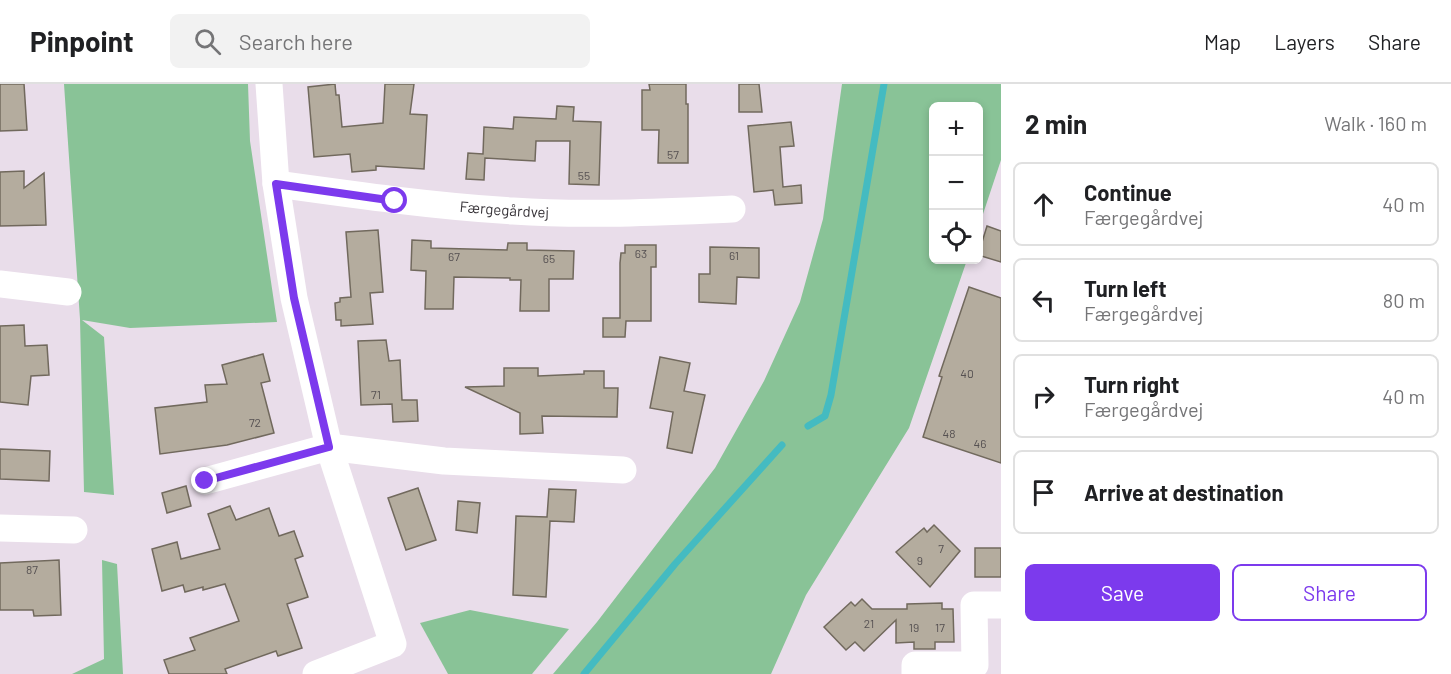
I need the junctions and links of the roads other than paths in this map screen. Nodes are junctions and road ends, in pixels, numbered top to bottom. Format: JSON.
{"nodes":[{"id":1,"x":269,"y":84,"type":"edge"},
{"id":2,"x":276,"y":184,"type":"junction"},
{"id":3,"x":732,"y":209,"type":"dead end"},
{"id":4,"x":0,"y":284,"type":"edge"},
{"id":5,"x":68,"y":292,"type":"dead end"},
{"id":6,"x":329,"y":447,"type":"junction"},
{"id":7,"x":623,"y":470,"type":"dead end"},
{"id":8,"x":205,"y":481,"type":"dead end"},
{"id":9,"x":0,"y":528,"type":"edge"},
{"id":10,"x":74,"y":530,"type":"dead end"},
{"id":11,"x":1001,"y":605,"type":"edge"},
{"id":12,"x":316,"y":674,"type":"edge"},
{"id":13,"x":915,"y":674,"type":"edge"}],
"edges":[{"from":1,"to":2,"type":"street"},
{"from":2,"to":3,"type":"street","name":"Færgegårdvej"},
{"from":2,"to":6,"type":"street"},
{"from":4,"to":5,"type":"street"},
{"from":6,"to":7,"type":"street"},
{"from":6,"to":8,"type":"street"},
{"from":6,"to":12,"type":"street"},
{"from":9,"to":10,"type":"street"},
{"from":11,"to":13,"type":"street"}]}
